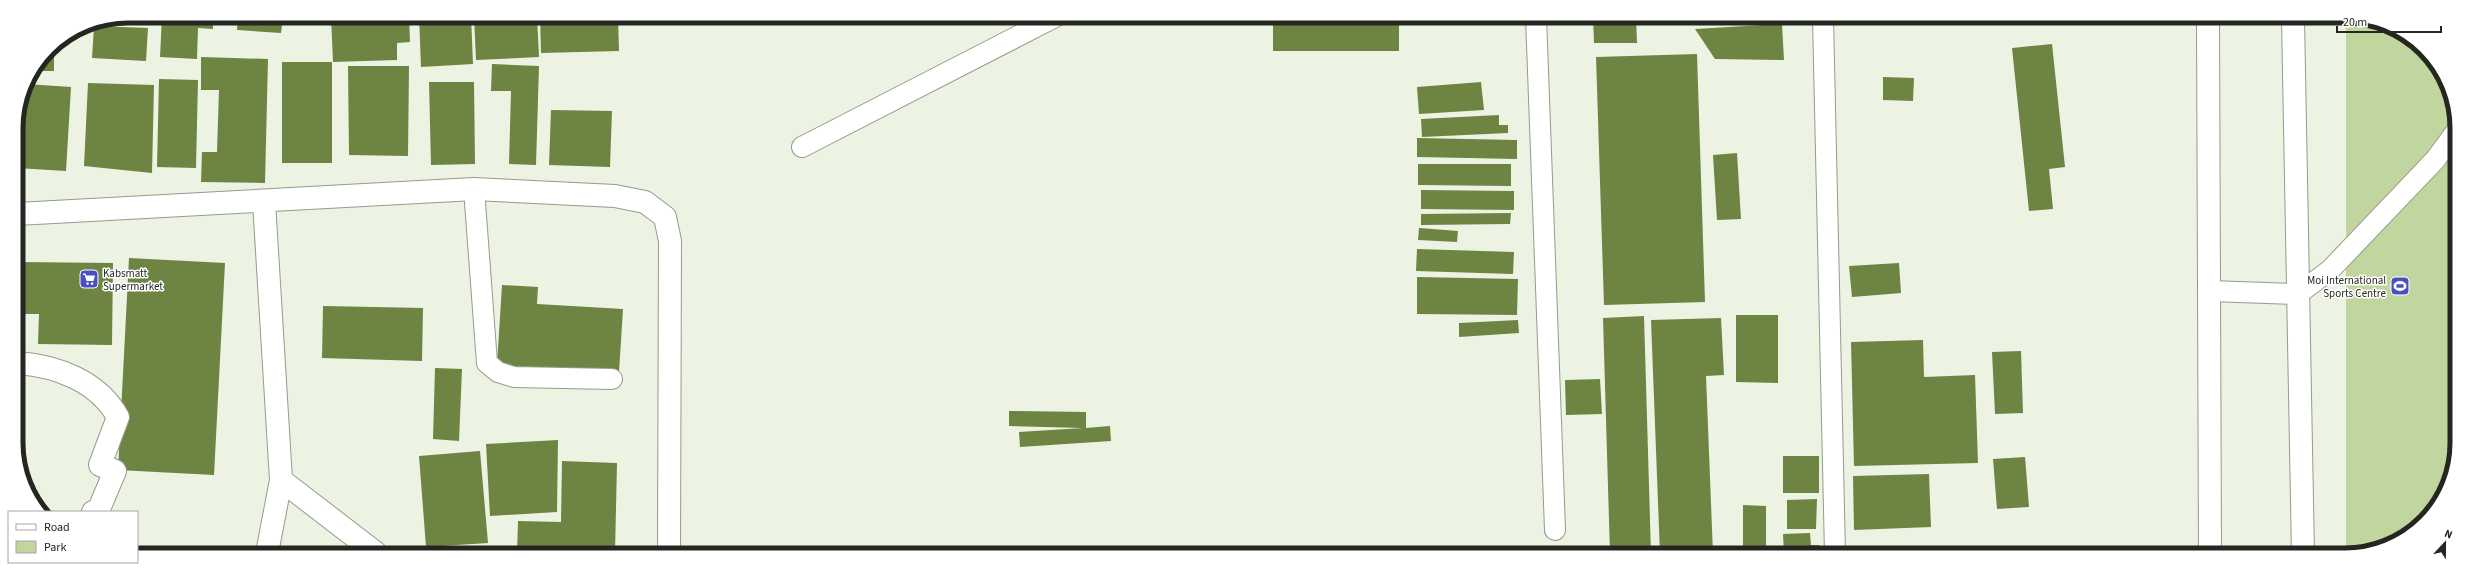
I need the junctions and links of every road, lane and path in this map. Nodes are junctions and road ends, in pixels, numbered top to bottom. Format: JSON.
{"nodes":[{"id":1,"x":1043,"y":23,"type":"edge"},
{"id":2,"x":1536,"y":23,"type":"edge"},
{"id":3,"x":1823,"y":23,"type":"edge"},
{"id":4,"x":2208,"y":23,"type":"edge"},
{"id":5,"x":2293,"y":23,"type":"edge"},
{"id":6,"x":2450,"y":140,"type":"edge"},
{"id":7,"x":802,"y":147,"type":"dead end"},
{"id":8,"x":474,"y":189,"type":"junction"},
{"id":9,"x":264,"y":202,"type":"junction"},
{"id":10,"x":23,"y":214,"type":"edge"},
{"id":11,"x":2208,"y":291,"type":"junction"},
{"id":12,"x":2298,"y":294,"type":"junction"},
{"id":13,"x":23,"y":363,"type":"edge"},
{"id":14,"x":612,"y":379,"type":"dead end"},
{"id":15,"x":281,"y":480,"type":"junction"},
{"id":16,"x":95,"y":511,"type":"edge"},
{"id":17,"x":1555,"y":530,"type":"dead end"},
{"id":18,"x":268,"y":548,"type":"edge"},
{"id":19,"x":369,"y":548,"type":"edge"},
{"id":20,"x":669,"y":548,"type":"edge"},
{"id":21,"x":1835,"y":548,"type":"edge"},
{"id":22,"x":2210,"y":548,"type":"edge"},
{"id":23,"x":2304,"y":548,"type":"edge"}],
"edges":[{"from":1,"to":7,"type":"lane"},
{"from":2,"to":17,"type":"lane"},
{"from":3,"to":21,"type":"lane"},
{"from":4,"to":11,"type":"street"},
{"from":5,"to":12,"type":"street"},
{"from":6,"to":12,"type":"lane"},
{"from":8,"to":9,"type":"street"},
{"from":8,"to":14,"type":"lane"},
{"from":8,"to":20,"type":"street"},
{"from":9,"to":10,"type":"street"},
{"from":9,"to":15,"type":"street"},
{"from":11,"to":12,"type":"lane"},
{"from":11,"to":22,"type":"street"},
{"from":12,"to":23,"type":"street"},
{"from":13,"to":16,"type":"street"},
{"from":15,"to":18,"type":"street"},
{"from":15,"to":19,"type":"street"}]}
